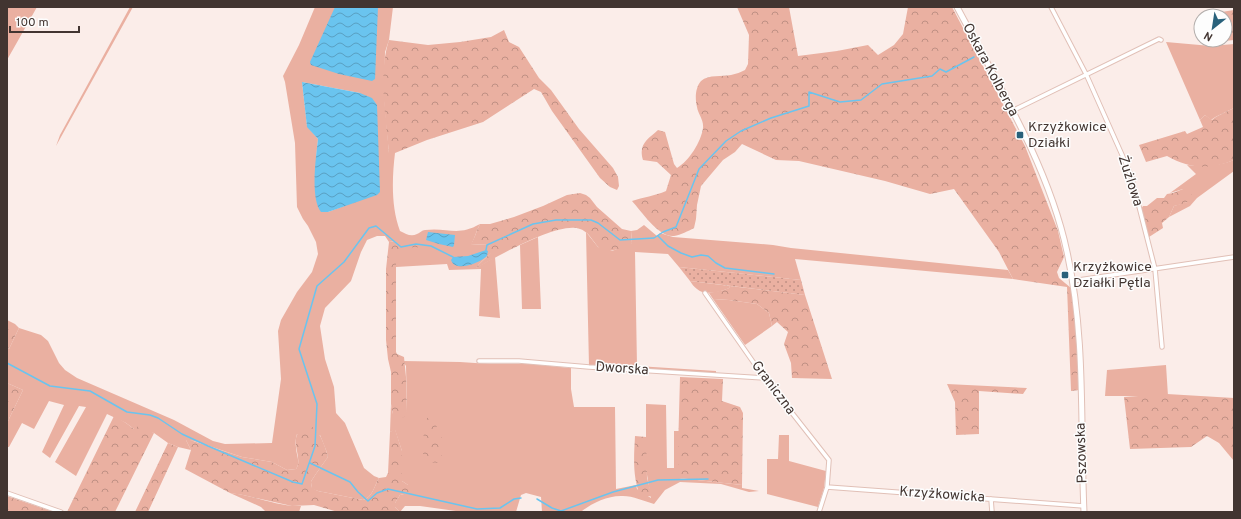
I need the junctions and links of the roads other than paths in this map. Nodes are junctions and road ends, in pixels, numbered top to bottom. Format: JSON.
{"nodes":[{"id":1,"x":957,"y":7,"type":"edge"},
{"id":2,"x":1051,"y":7,"type":"edge"},
{"id":3,"x":1161,"y":40,"type":"dead end"},
{"id":4,"x":1086,"y":74,"type":"junction"},
{"id":5,"x":1012,"y":110,"type":"junction"},
{"id":6,"x":1234,"y":257,"type":"edge"},
{"id":7,"x":1155,"y":269,"type":"junction"},
{"id":8,"x":1072,"y":281,"type":"junction"},
{"id":9,"x":705,"y":293,"type":"dead end"},
{"id":10,"x":1162,"y":348,"type":"dead end"},
{"id":11,"x":478,"y":361,"type":"dead end"},
{"id":12,"x":765,"y":378,"type":"junction"},
{"id":13,"x":827,"y":487,"type":"junction"},
{"id":14,"x":7,"y":493,"type":"edge"},
{"id":15,"x":991,"y":499,"type":"junction"},
{"id":16,"x":1084,"y":506,"type":"junction"},
{"id":17,"x":61,"y":512,"type":"edge"},
{"id":18,"x":819,"y":512,"type":"edge"},
{"id":19,"x":992,"y":512,"type":"edge"},
{"id":20,"x":1084,"y":512,"type":"edge"}],
"edges":[{"from":1,"to":5,"type":"main road","name":"Oskara Kolberga"},
{"from":2,"to":4,"type":"street","name":"Żużlowa"},
{"from":3,"to":4,"type":"street"},
{"from":4,"to":5,"type":"street"},
{"from":4,"to":7,"type":"street","name":"Żużlowa"},
{"from":5,"to":8,"type":"main road","name":"Oskara Kolberga"},
{"from":6,"to":7,"type":"street"},
{"from":7,"to":8,"type":"street"},
{"from":7,"to":10,"type":"street","name":"Żużlowa"},
{"from":8,"to":16,"type":"main road","name":"Pszowska"},
{"from":9,"to":12,"type":"street","name":"Graniczna"},
{"from":11,"to":12,"type":"street","name":"Dworska"},
{"from":12,"to":13,"type":"street","name":"Graniczna"},
{"from":13,"to":15,"type":"street","name":"Krzyżkowicka"},
{"from":13,"to":18,"type":"street"},
{"from":14,"to":17,"type":"street"},
{"from":15,"to":16,"type":"street","name":"Krzyżkowicka"},
{"from":15,"to":19,"type":"street"},
{"from":16,"to":20,"type":"main road","name":"Pszowska"}]}
